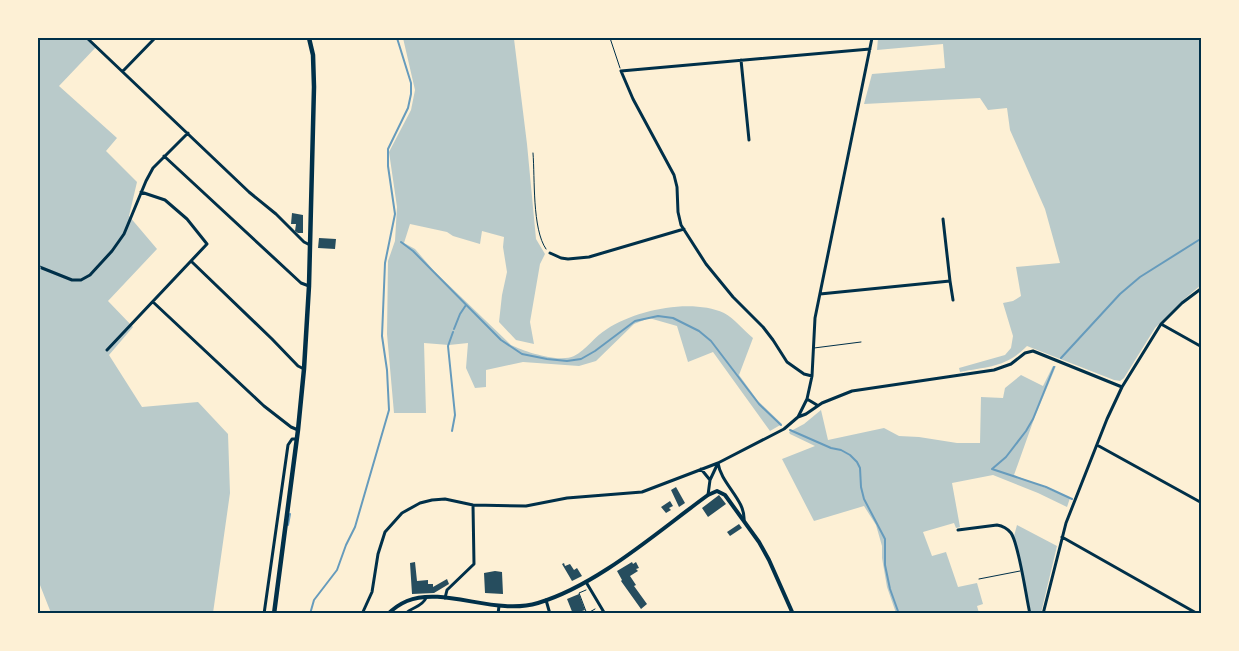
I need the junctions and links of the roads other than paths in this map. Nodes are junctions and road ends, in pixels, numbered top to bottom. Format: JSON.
{"nodes":[{"id":1,"x":87,"y":38,"type":"edge"},
{"id":2,"x":155,"y":38,"type":"edge"},
{"id":3,"x":309,"y":38,"type":"edge"},
{"id":4,"x":872,"y":38,"type":"edge"},
{"id":5,"x":870,"y":49,"type":"junction"},
{"id":6,"x":741,"y":60,"type":"junction"},
{"id":7,"x":123,"y":71,"type":"junction"},
{"id":8,"x":188,"y":133,"type":"junction"},
{"id":9,"x":749,"y":140,"type":"dead end"},
{"id":10,"x":164,"y":156,"type":"junction"},
{"id":11,"x":141,"y":192,"type":"junction"},
{"id":12,"x":943,"y":219,"type":"dead end"},
{"id":13,"x":684,"y":229,"type":"junction"},
{"id":14,"x":310,"y":245,"type":"junction"},
{"id":15,"x":550,"y":253,"type":"road end"},
{"id":16,"x":192,"y":262,"type":"junction"},
{"id":17,"x":38,"y":265,"type":"edge"},
{"id":18,"x":42,"y":268,"type":"joint"},
{"id":19,"x":950,"y":281,"type":"junction"},
{"id":20,"x":308,"y":286,"type":"junction"},
{"id":21,"x":1202,"y":288,"type":"edge"},
{"id":22,"x":820,"y":294,"type":"junction"},
{"id":23,"x":953,"y":300,"type":"dead end"},
{"id":24,"x":153,"y":302,"type":"junction"},
{"id":25,"x":1161,"y":324,"type":"junction"},
{"id":26,"x":861,"y":342,"type":"dead end"},
{"id":27,"x":1202,"y":347,"type":"edge"},
{"id":28,"x":813,"y":348,"type":"junction"},
{"id":29,"x":107,"y":350,"type":"dead end"},
{"id":30,"x":304,"y":369,"type":"junction"},
{"id":31,"x":812,"y":376,"type":"junction"},
{"id":32,"x":1122,"y":387,"type":"junction"},
{"id":33,"x":808,"y":399,"type":"junction"},
{"id":34,"x":817,"y":405,"type":"junction"},
{"id":35,"x":798,"y":417,"type":"junction"},
{"id":36,"x":298,"y":430,"type":"junction"},
{"id":37,"x":297,"y":439,"type":"junction"},
{"id":38,"x":1097,"y":445,"type":"junction"},
{"id":39,"x":718,"y":463,"type":"junction"},
{"id":40,"x":701,"y":469,"type":"junction"},
{"id":41,"x":710,"y":480,"type":"junction"},
{"id":42,"x":708,"y":495,"type":"junction"},
{"id":43,"x":1202,"y":503,"type":"edge"},
{"id":44,"x":473,"y":505,"type":"junction"},
{"id":45,"x":744,"y":522,"type":"junction"},
{"id":46,"x":958,"y":530,"type":"dead end"},
{"id":47,"x":1062,"y":537,"type":"junction"},
{"id":48,"x":1020,"y":570,"type":"junction"},
{"id":49,"x":979,"y":580,"type":"dead end"},
{"id":50,"x":586,"y":582,"type":"junction"},
{"id":51,"x":426,"y":598,"type":"junction"},
{"id":52,"x":445,"y":598,"type":"junction"},
{"id":53,"x":546,"y":600,"type":"junction"},
{"id":54,"x":499,"y":606,"type":"junction"},
{"id":55,"x":264,"y":614,"type":"edge"},
{"id":56,"x":274,"y":614,"type":"edge"},
{"id":57,"x":362,"y":614,"type":"edge"},
{"id":58,"x":388,"y":614,"type":"edge"},
{"id":59,"x":405,"y":614,"type":"edge"},
{"id":60,"x":498,"y":614,"type":"edge"},
{"id":61,"x":550,"y":614,"type":"edge"},
{"id":62,"x":605,"y":614,"type":"edge"},
{"id":63,"x":793,"y":614,"type":"edge"},
{"id":64,"x":1030,"y":614,"type":"edge"},
{"id":65,"x":1044,"y":614,"type":"edge"},
{"id":66,"x":1198,"y":614,"type":"edge"}],
"edges":[{"from":1,"to":7,"type":"street"},
{"from":2,"to":7,"type":"street"},
{"from":3,"to":14,"type":"main road"},
{"from":4,"to":5,"type":"street"},
{"from":5,"to":6,"type":"street"},
{"from":5,"to":22,"type":"street"},
{"from":6,"to":9,"type":"street"},
{"from":6,"to":13,"type":"street"},
{"from":7,"to":8,"type":"street"},
{"from":8,"to":10,"type":"street"},
{"from":8,"to":14,"type":"street"},
{"from":10,"to":11,"type":"street"},
{"from":10,"to":20,"type":"street"},
{"from":11,"to":16,"type":"street"},
{"from":11,"to":18,"type":"street"},
{"from":12,"to":19,"type":"street"},
{"from":13,"to":15,"type":"street"},
{"from":13,"to":31,"type":"street"},
{"from":14,"to":20,"type":"main road"},
{"from":16,"to":24,"type":"street"},
{"from":16,"to":30,"type":"street"},
{"from":17,"to":18,"type":"lane"},
{"from":19,"to":22,"type":"street"},
{"from":19,"to":23,"type":"street"},
{"from":20,"to":30,"type":"main road"},
{"from":21,"to":25,"type":"street"},
{"from":22,"to":28,"type":"street"},
{"from":24,"to":29,"type":"street"},
{"from":24,"to":36,"type":"street"},
{"from":25,"to":27,"type":"street"},
{"from":25,"to":32,"type":"street"},
{"from":26,"to":28,"type":"lane"},
{"from":28,"to":31,"type":"street"},
{"from":30,"to":36,"type":"main road"},
{"from":31,"to":33,"type":"street"},
{"from":32,"to":34,"type":"street"},
{"from":32,"to":38,"type":"street"},
{"from":33,"to":34,"type":"street"},
{"from":33,"to":35,"type":"street"},
{"from":34,"to":35,"type":"street"},
{"from":35,"to":39,"type":"street"},
{"from":36,"to":37,"type":"main road"},
{"from":37,"to":55,"type":"street"},
{"from":37,"to":56,"type":"main road"},
{"from":38,"to":43,"type":"street"},
{"from":38,"to":47,"type":"street"},
{"from":39,"to":40,"type":"street"},
{"from":39,"to":41,"type":"street"},
{"from":39,"to":45,"type":"street"},
{"from":40,"to":41,"type":"street"},
{"from":40,"to":44,"type":"street"},
{"from":41,"to":42,"type":"street"},
{"from":42,"to":45,"type":"street"},
{"from":42,"to":50,"type":"street"},
{"from":44,"to":52,"type":"street"},
{"from":44,"to":57,"type":"street"},
{"from":45,"to":63,"type":"street"},
{"from":46,"to":48,"type":"street"},
{"from":47,"to":65,"type":"street"},
{"from":47,"to":66,"type":"street"},
{"from":48,"to":49,"type":"lane"},
{"from":48,"to":64,"type":"street"},
{"from":50,"to":53,"type":"street"},
{"from":50,"to":62,"type":"street"},
{"from":51,"to":52,"type":"street"},
{"from":51,"to":58,"type":"street"},
{"from":51,"to":59,"type":"street"},
{"from":52,"to":54,"type":"street"},
{"from":53,"to":54,"type":"street"},
{"from":53,"to":61,"type":"street"},
{"from":54,"to":60,"type":"street"}]}
